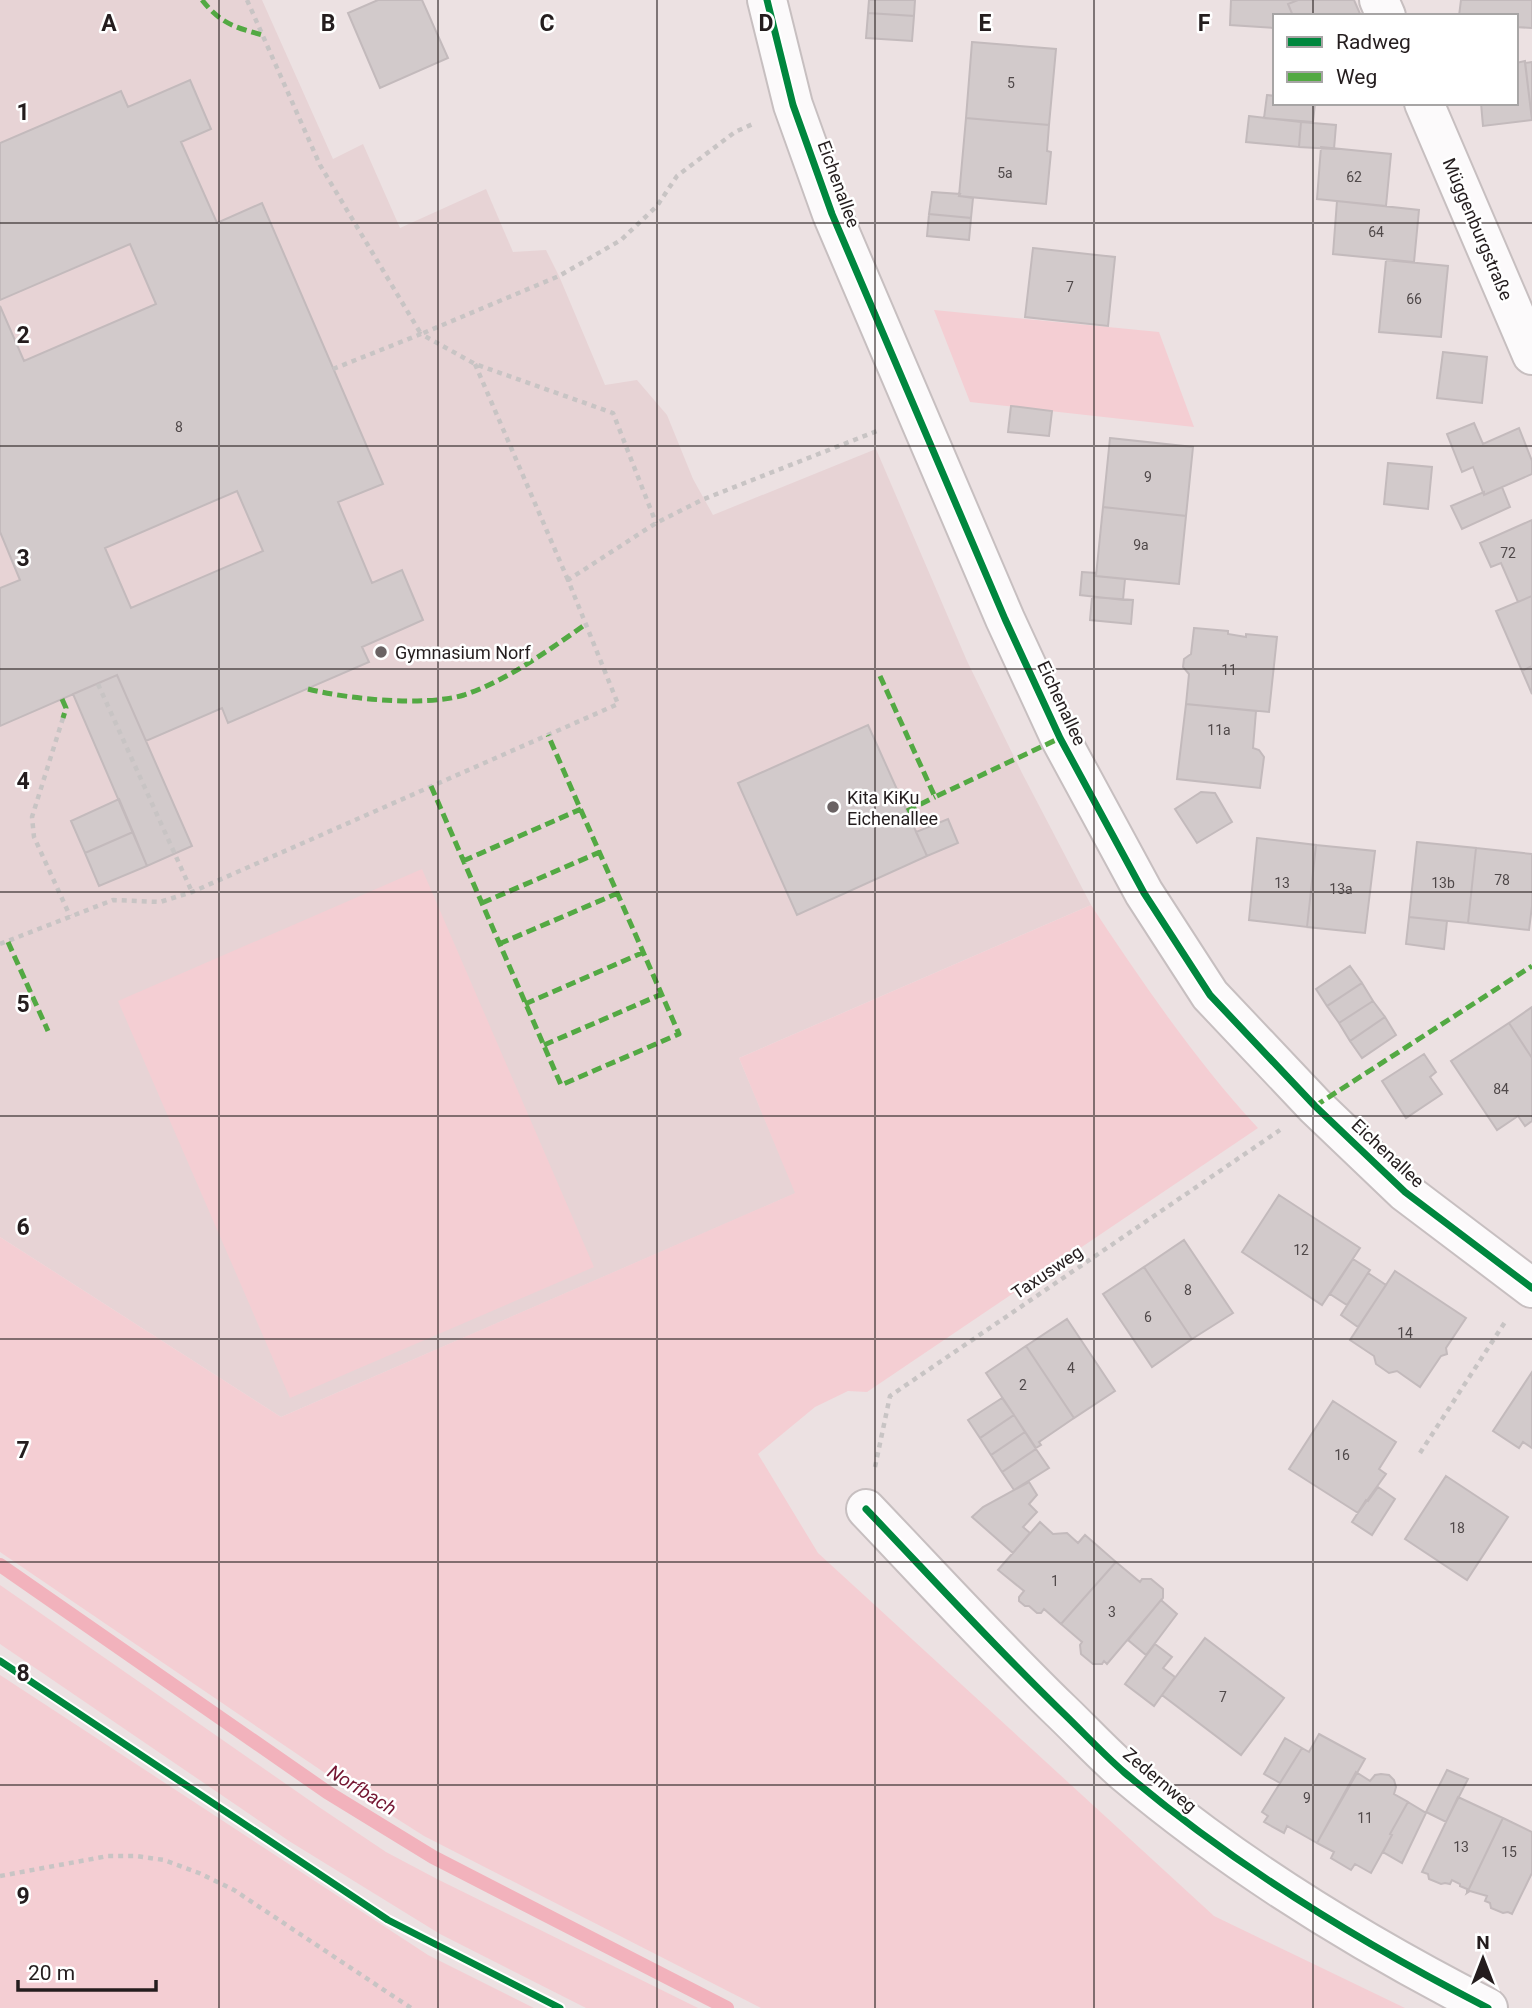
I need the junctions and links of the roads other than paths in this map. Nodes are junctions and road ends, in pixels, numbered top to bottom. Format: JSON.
{"nodes":[{"id":1,"x":767,"y":0,"type":"edge"},
{"id":2,"x":1425,"y":105,"type":"edge"},
{"id":3,"x":1532,"y":355,"type":"edge"},
{"id":4,"x":1530,"y":1287,"type":"edge"},
{"id":5,"x":866,"y":1509,"type":"road end"},
{"id":6,"x":1488,"y":2008,"type":"edge"}],
"edges":[{"from":1,"to":4,"type":"street","name":"Eichenallee"},
{"from":2,"to":3,"type":"street","name":"Müggenburgstraße"},
{"from":5,"to":6,"type":"street","name":"Zedernweg"}]}
